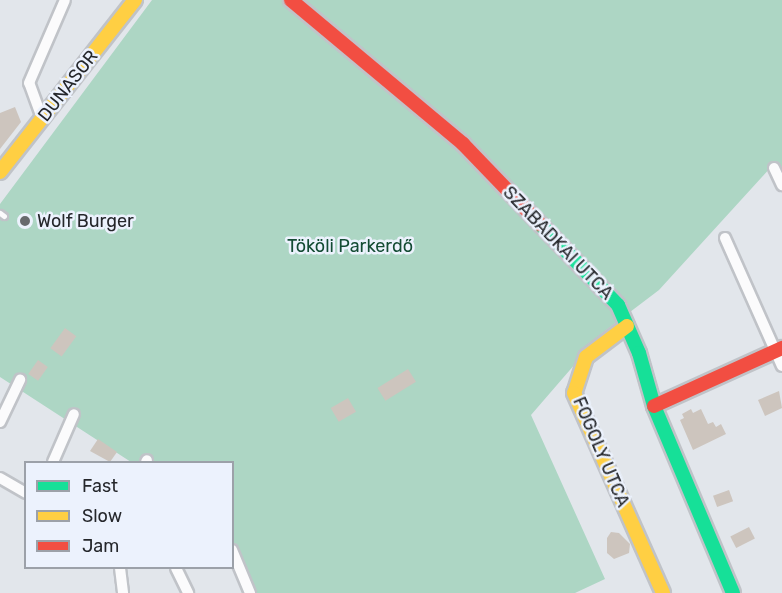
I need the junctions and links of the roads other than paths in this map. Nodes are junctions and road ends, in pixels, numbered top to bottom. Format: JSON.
{"nodes":[{"id":1,"x":65,"y":0,"type":"edge"},
{"id":2,"x":135,"y":0,"type":"edge"},
{"id":3,"x":291,"y":0,"type":"edge"},
{"id":4,"x":42,"y":118,"type":"junction"},
{"id":5,"x":774,"y":168,"type":"dead end"},
{"id":6,"x":0,"y":172,"type":"edge"},
{"id":7,"x":782,"y":185,"type":"edge"},
{"id":8,"x":725,"y":238,"type":"dead end"},
{"id":9,"x":627,"y":326,"type":"junction"},
{"id":10,"x":779,"y":349,"type":"edge"},
{"id":11,"x":782,"y":366,"type":"edge"},
{"id":12,"x":20,"y":380,"type":"dead end"},
{"id":13,"x":654,"y":406,"type":"junction"},
{"id":14,"x":74,"y":414,"type":"dead end"},
{"id":15,"x":0,"y":422,"type":"edge"},
{"id":16,"x":53,"y":461,"type":"edge"},
{"id":17,"x":0,"y":478,"type":"edge"},
{"id":18,"x":24,"y":492,"type":"edge"},
{"id":19,"x":234,"y":555,"type":"edge"},
{"id":20,"x":120,"y":569,"type":"edge"},
{"id":21,"x":177,"y":569,"type":"edge"},
{"id":22,"x":123,"y":590,"type":"edge"},
{"id":23,"x":188,"y":593,"type":"edge"},
{"id":24,"x":250,"y":593,"type":"edge"},
{"id":25,"x":663,"y":593,"type":"edge"},
{"id":26,"x":733,"y":593,"type":"edge"}],
"edges":[{"from":1,"to":4,"type":"street"},
{"from":2,"to":4,"type":"street","name":"DUNASOR"},
{"from":3,"to":9,"type":"street","name":"SZABADKAI UTCA"},
{"from":4,"to":6,"type":"street","name":"DUNASOR"},
{"from":5,"to":7,"type":"street"},
{"from":8,"to":10,"type":"street"},
{"from":9,"to":13,"type":"street","name":"SZABADKAI UTCA"},
{"from":9,"to":25,"type":"street","name":"FOGOLY UTCA"},
{"from":10,"to":11,"type":"street"},
{"from":10,"to":13,"type":"street"},
{"from":12,"to":15,"type":"street"},
{"from":13,"to":26,"type":"street","name":"SZABADKAI UTCA"},
{"from":14,"to":16,"type":"street"},
{"from":17,"to":18,"type":"street"},
{"from":19,"to":24,"type":"street"},
{"from":20,"to":22,"type":"street"},
{"from":21,"to":23,"type":"street"}]}
